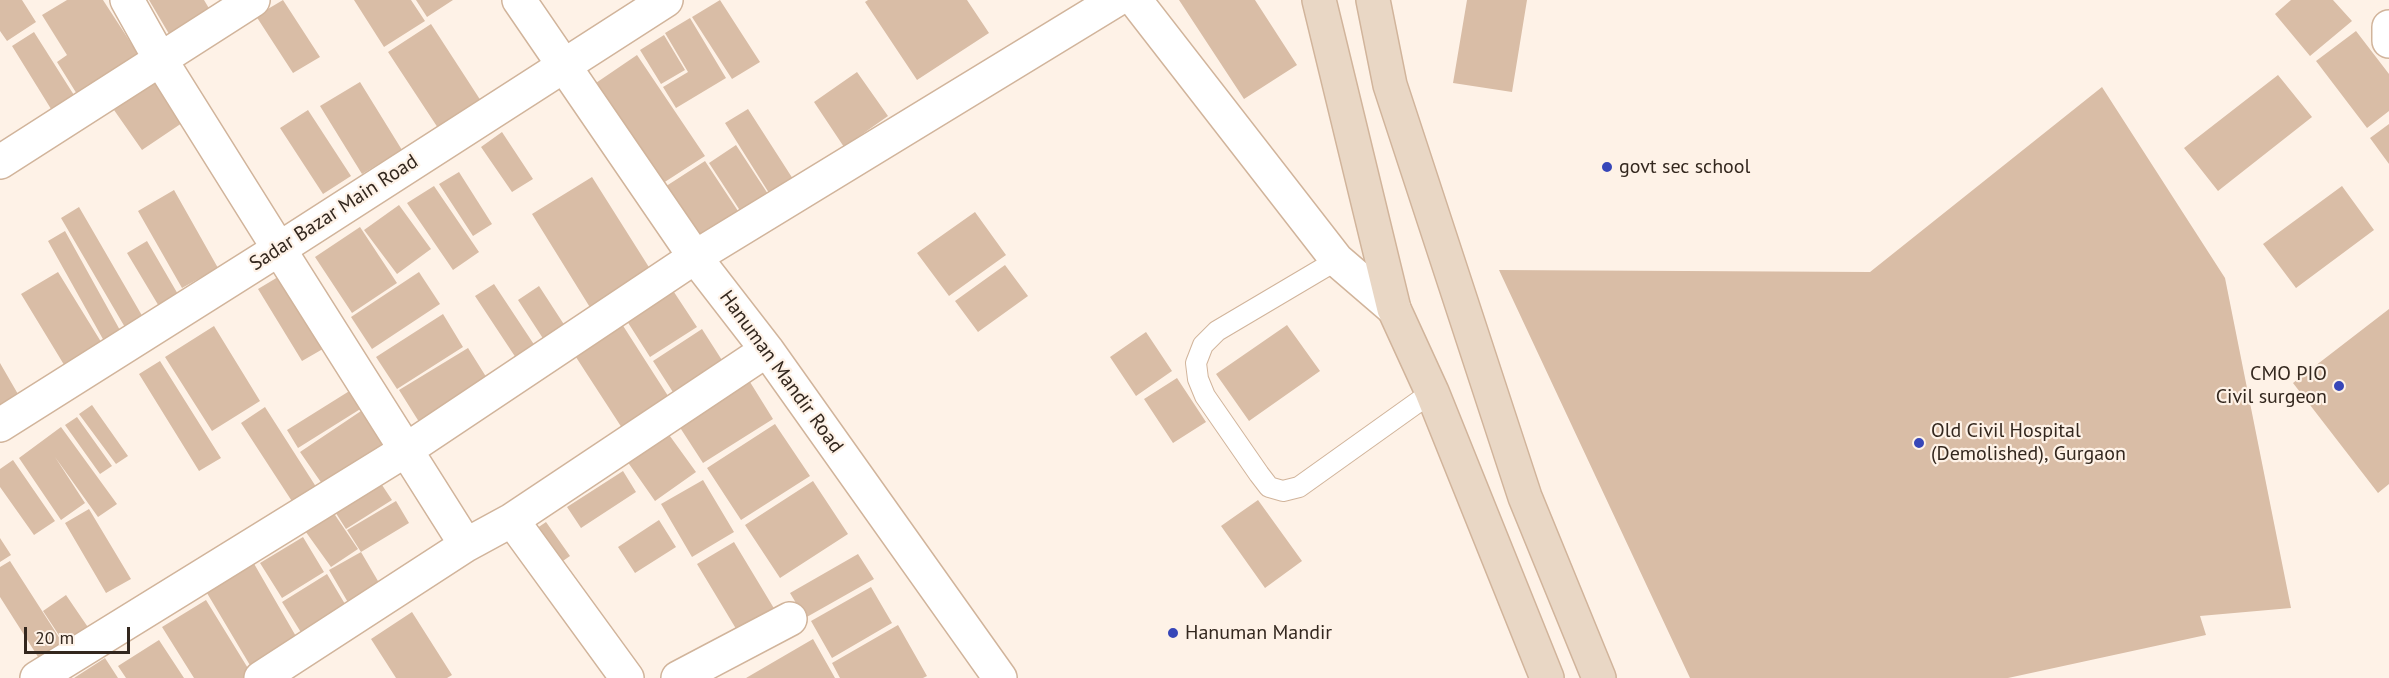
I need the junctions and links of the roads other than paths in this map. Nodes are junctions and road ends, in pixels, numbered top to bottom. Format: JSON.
{"nodes":[{"id":1,"x":127,"y":0,"type":"edge"},
{"id":2,"x":253,"y":0,"type":"edge"},
{"id":3,"x":519,"y":0,"type":"edge"},
{"id":4,"x":666,"y":0,"type":"edge"},
{"id":5,"x":1116,"y":0,"type":"edge"},
{"id":6,"x":1135,"y":0,"type":"edge"},
{"id":7,"x":1319,"y":0,"type":"edge"},
{"id":8,"x":1373,"y":0,"type":"edge"},
{"id":9,"x":2389,"y":27,"type":"edge"},
{"id":10,"x":2389,"y":41,"type":"edge"},
{"id":11,"x":160,"y":59,"type":"junction"},
{"id":12,"x":565,"y":65,"type":"junction"},
{"id":13,"x":0,"y":162,"type":"edge"},
{"id":14,"x":279,"y":249,"type":"junction"},
{"id":15,"x":695,"y":257,"type":"junction"},
{"id":16,"x":1337,"y":260,"type":"junction"},
{"id":17,"x":1394,"y":309,"type":"junction"},
{"id":18,"x":766,"y":350,"type":"junction"},
{"id":19,"x":1432,"y":392,"type":"junction"},
{"id":20,"x":0,"y":425,"type":"edge"},
{"id":21,"x":406,"y":450,"type":"junction"},
{"id":22,"x":512,"y":520,"type":"junction"},
{"id":23,"x":466,"y":545,"type":"junction"},
{"id":24,"x":790,"y":619,"type":"dead end"},
{"id":25,"x":37,"y":678,"type":"edge"},
{"id":26,"x":261,"y":678,"type":"edge"},
{"id":27,"x":627,"y":678,"type":"edge"},
{"id":28,"x":678,"y":678,"type":"edge"},
{"id":29,"x":999,"y":678,"type":"edge"},
{"id":30,"x":1547,"y":678,"type":"edge"},
{"id":31,"x":1599,"y":678,"type":"edge"}],
"edges":[{"from":1,"to":11,"type":"street"},
{"from":2,"to":11,"type":"street"},
{"from":3,"to":12,"type":"street","name":"Hanuman Mandir Road"},
{"from":4,"to":12,"type":"street","name":"Sadar Bazar Main Road"},
{"from":5,"to":15,"type":"street"},
{"from":6,"to":16,"type":"street"},
{"from":7,"to":17,"type":"main road"},
{"from":8,"to":31,"type":"main road"},
{"from":9,"to":10,"type":"street"},
{"from":11,"to":13,"type":"street"},
{"from":11,"to":14,"type":"street"},
{"from":12,"to":14,"type":"street","name":"Sadar Bazar Main Road"},
{"from":12,"to":15,"type":"street","name":"Hanuman Mandir Road"},
{"from":14,"to":20,"type":"street","name":"Sadar Bazar Main Road"},
{"from":14,"to":21,"type":"street"},
{"from":15,"to":18,"type":"street","name":"Hanuman Mandir Road"},
{"from":15,"to":21,"type":"street"},
{"from":16,"to":17,"type":"street"},
{"from":16,"to":19,"type":"lane"},
{"from":17,"to":19,"type":"main road"},
{"from":18,"to":22,"type":"street"},
{"from":18,"to":29,"type":"street","name":"Hanuman Mandir Road"},
{"from":19,"to":30,"type":"main road"},
{"from":21,"to":23,"type":"street"},
{"from":21,"to":25,"type":"street"},
{"from":22,"to":23,"type":"street"},
{"from":22,"to":27,"type":"street"},
{"from":23,"to":26,"type":"street"},
{"from":24,"to":28,"type":"street"}]}
